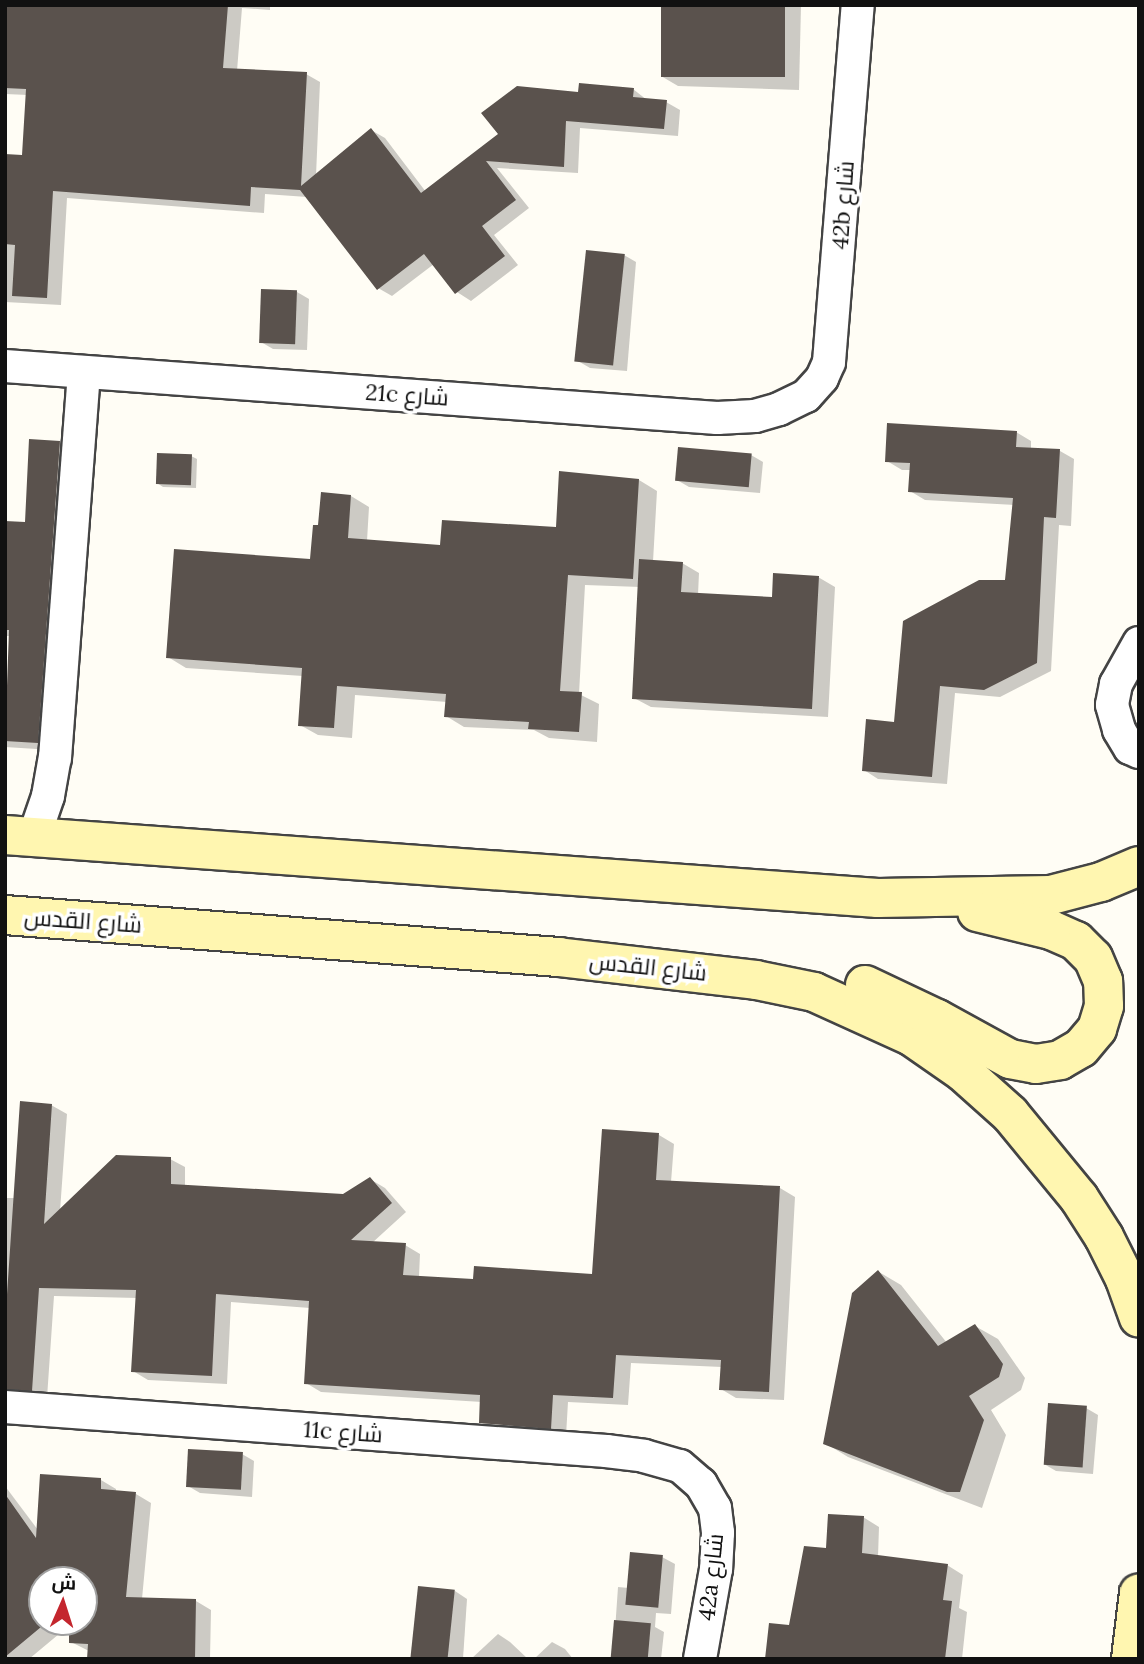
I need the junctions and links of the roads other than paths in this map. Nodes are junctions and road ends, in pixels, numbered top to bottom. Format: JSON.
{"nodes":[{"id":1,"x":858,"y":5,"type":"edge"},
{"id":2,"x":5,"y":366,"type":"edge"},
{"id":3,"x":84,"y":372,"type":"junction"},
{"id":4,"x":806,"y":396,"type":"joint"},
{"id":5,"x":1139,"y":643,"type":"edge"},
{"id":6,"x":1139,"y":752,"type":"edge"},
{"id":7,"x":20,"y":836,"type":"edge"},
{"id":8,"x":1139,"y":866,"type":"edge"},
{"id":9,"x":878,"y":898,"type":"junction"},
{"id":10,"x":5,"y":915,"type":"edge"},
{"id":11,"x":558,"y":957,"type":"junction"},
{"id":12,"x":1139,"y":1318,"type":"edge"},
{"id":13,"x":5,"y":1406,"type":"edge"},
{"id":14,"x":680,"y":1466,"type":"joint"},
{"id":15,"x":1139,"y":1593,"type":"edge"},
{"id":16,"x":700,"y":1659,"type":"edge"},
{"id":17,"x":1131,"y":1659,"type":"edge"}],
"edges":[{"from":1,"to":4,"type":"street","name":"42b شارع"},
{"from":2,"to":3,"type":"street","name":"21c شارع"},
{"from":3,"to":4,"type":"street","name":"21c شارع"},
{"from":3,"to":7,"type":"street"},
{"from":5,"to":6,"type":"street"},
{"from":7,"to":9,"type":"main road"},
{"from":8,"to":9,"type":"main road"},
{"from":9,"to":11,"type":"main road"},
{"from":10,"to":11,"type":"main road","name":"شارع القدس"},
{"from":11,"to":12,"type":"main road","name":"شارع القدس"},
{"from":13,"to":14,"type":"street","name":"11c شارع"},
{"from":14,"to":16,"type":"street","name":"42a شارع"},
{"from":15,"to":17,"type":"main road"}]}
